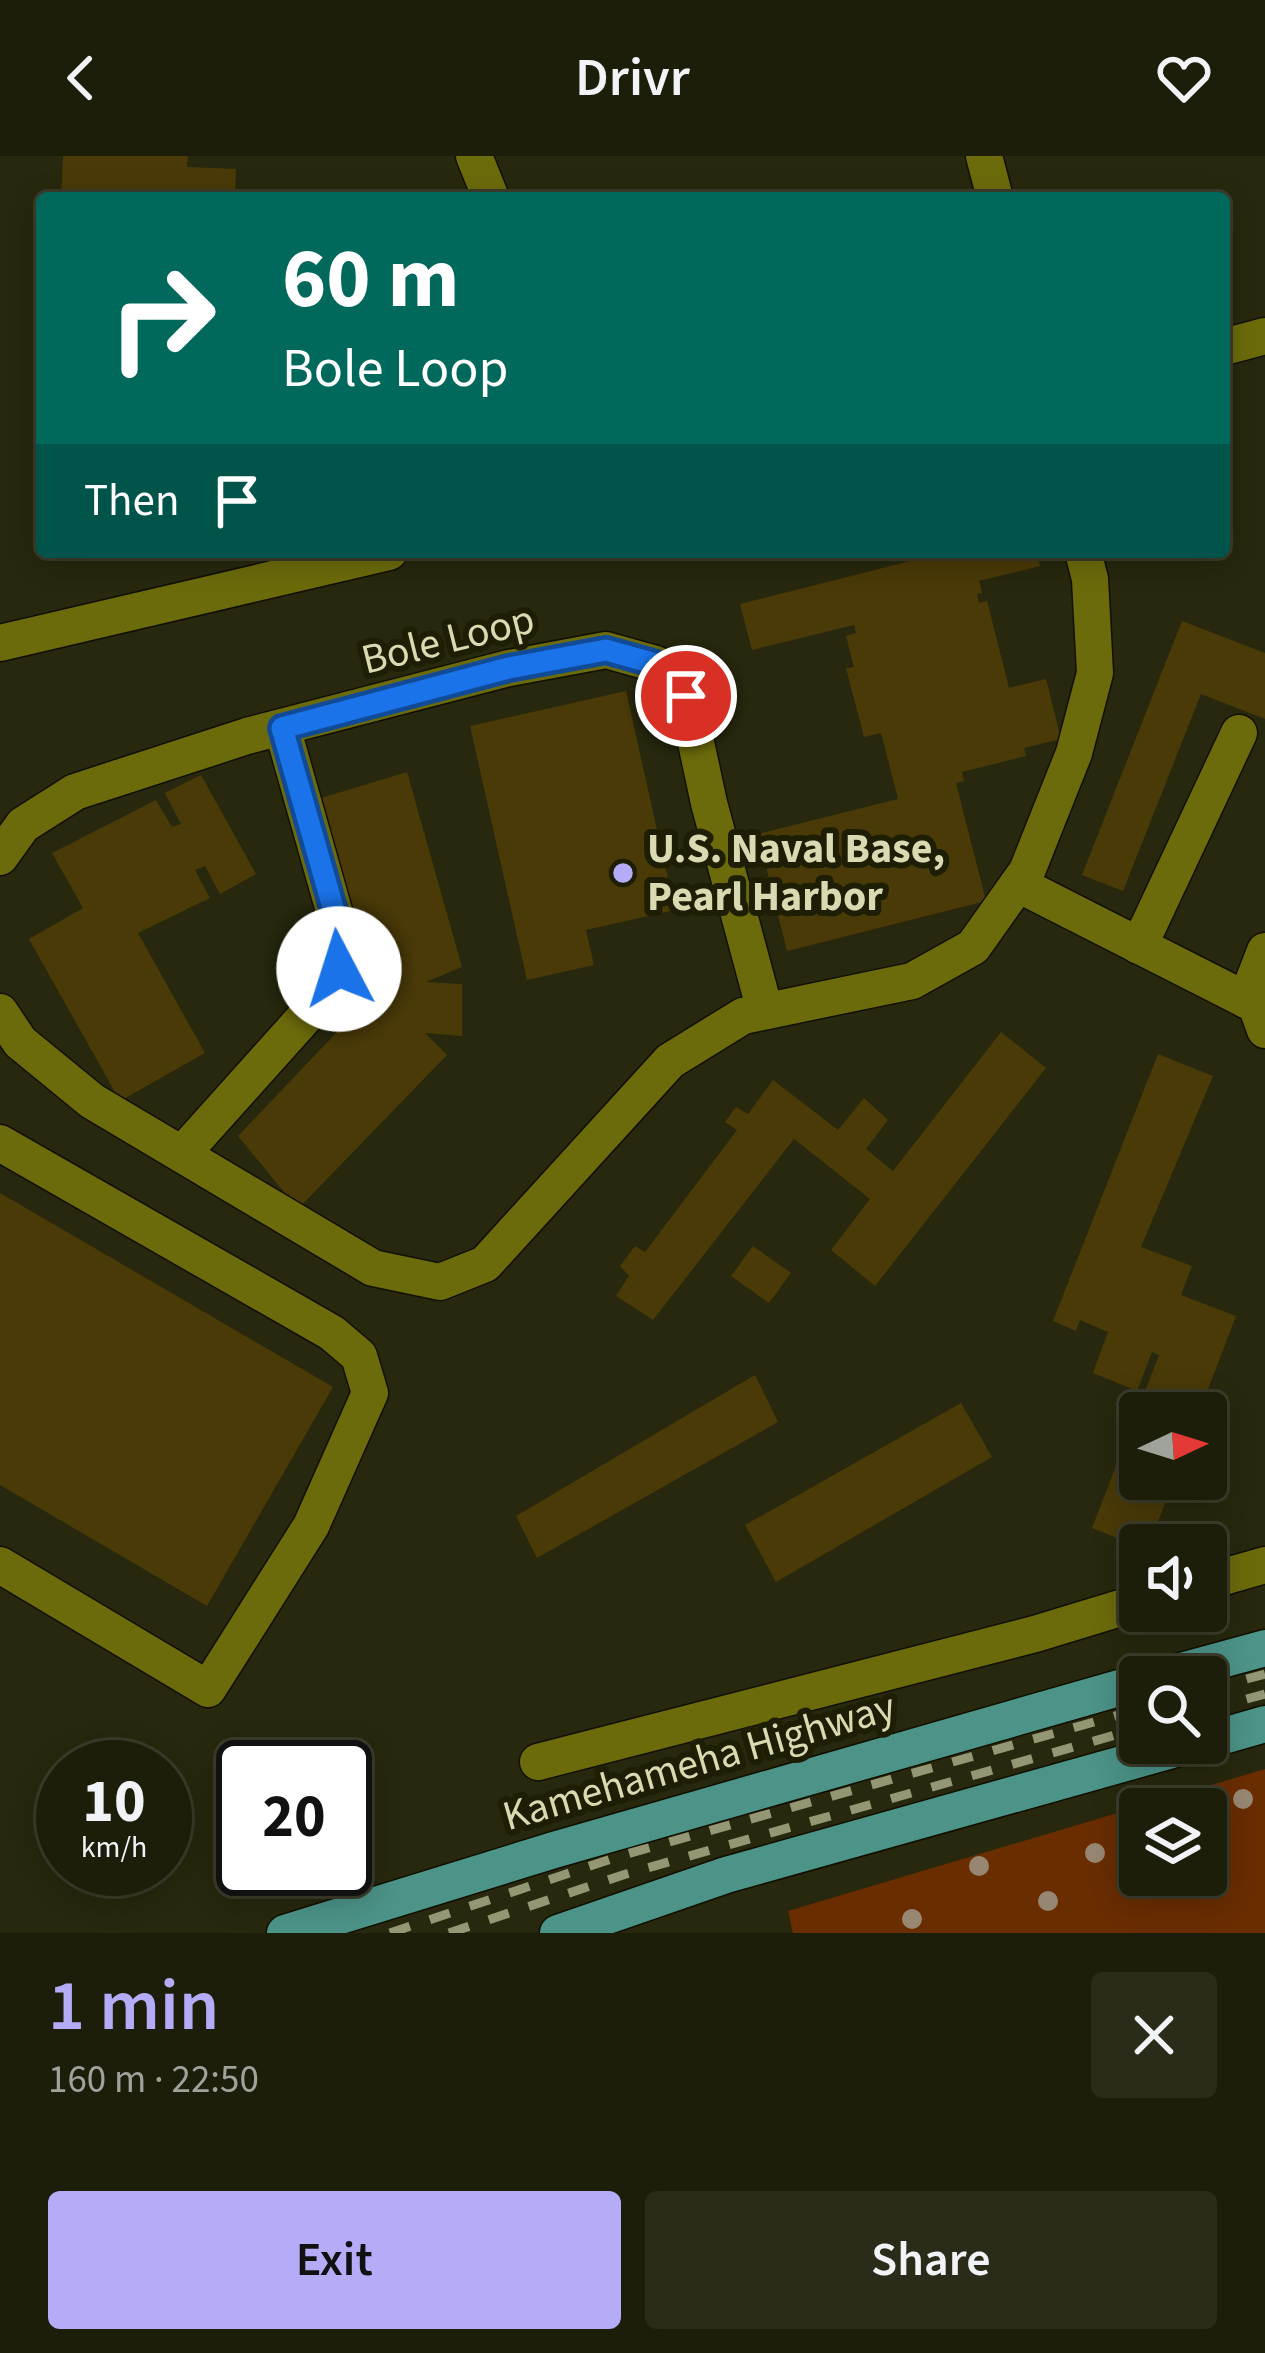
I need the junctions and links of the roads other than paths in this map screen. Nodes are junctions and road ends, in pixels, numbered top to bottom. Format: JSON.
{"nodes":[{"id":1,"x":474,"y":156,"type":"edge"},
{"id":2,"x":984,"y":156,"type":"edge"},
{"id":3,"x":489,"y":192,"type":"edge"},
{"id":4,"x":993,"y":192,"type":"edge"},
{"id":5,"x":1265,"y":336,"type":"edge"},
{"id":6,"x":1230,"y":345,"type":"edge"},
{"id":7,"x":363,"y":558,"type":"edge"},
{"id":8,"x":1085,"y":558,"type":"edge"},
{"id":9,"x":0,"y":643,"type":"edge"},
{"id":10,"x":282,"y":728,"type":"junction"},
{"id":11,"x":1239,"y":733,"type":"dead end"},
{"id":12,"x":0,"y":857,"type":"edge"},
{"id":13,"x":1018,"y":884,"type":"junction"},
{"id":14,"x":1139,"y":946,"type":"junction"},
{"id":15,"x":1265,"y":951,"type":"edge"},
{"id":16,"x":765,"y":1011,"type":"junction"},
{"id":17,"x":0,"y":1012,"type":"edge"},
{"id":18,"x":1256,"y":1015,"type":"edge"},
{"id":19,"x":0,"y":1143,"type":"edge"},
{"id":20,"x":182,"y":1154,"type":"junction"},
{"id":21,"x":0,"y":1564,"type":"edge"},
{"id":22,"x":1265,"y":1564,"type":"edge"},
{"id":23,"x":1227,"y":1576,"type":"edge"},
{"id":24,"x":1119,"y":1608,"type":"edge"},
{"id":25,"x":1265,"y":1648,"type":"edge"},
{"id":26,"x":1227,"y":1658,"type":"edge"},
{"id":27,"x":1119,"y":1688,"type":"edge"},
{"id":28,"x":1265,"y":1724,"type":"edge"},
{"id":29,"x":1227,"y":1735,"type":"edge"},
{"id":30,"x":538,"y":1762,"type":"dead end"},
{"id":31,"x":1122,"y":1764,"type":"edge"},
{"id":32,"x":284,"y":1933,"type":"edge"},
{"id":33,"x":558,"y":1933,"type":"edge"}],
"edges":[{"from":1,"to":3,"type":"street"},
{"from":2,"to":4,"type":"street"},
{"from":5,"to":6,"type":"street"},
{"from":7,"to":9,"type":"street"},
{"from":8,"to":13,"type":"street"},
{"from":10,"to":12,"type":"street","name":"Bole Loop"},
{"from":10,"to":16,"type":"street","name":"Bole Loop"},
{"from":10,"to":20,"type":"street"},
{"from":11,"to":14,"type":"street"},
{"from":13,"to":14,"type":"street"},
{"from":13,"to":16,"type":"street"},
{"from":14,"to":18,"type":"street"},
{"from":15,"to":18,"type":"street"},
{"from":16,"to":20,"type":"street"},
{"from":17,"to":20,"type":"street"},
{"from":19,"to":21,"type":"street"},
{"from":22,"to":23,"type":"street"},
{"from":24,"to":30,"type":"street"},
{"from":25,"to":26,"type":"main road"},
{"from":27,"to":32,"type":"main road","name":"Kamehameha Highway"},
{"from":28,"to":29,"type":"main road"},
{"from":31,"to":33,"type":"main road"}]}
